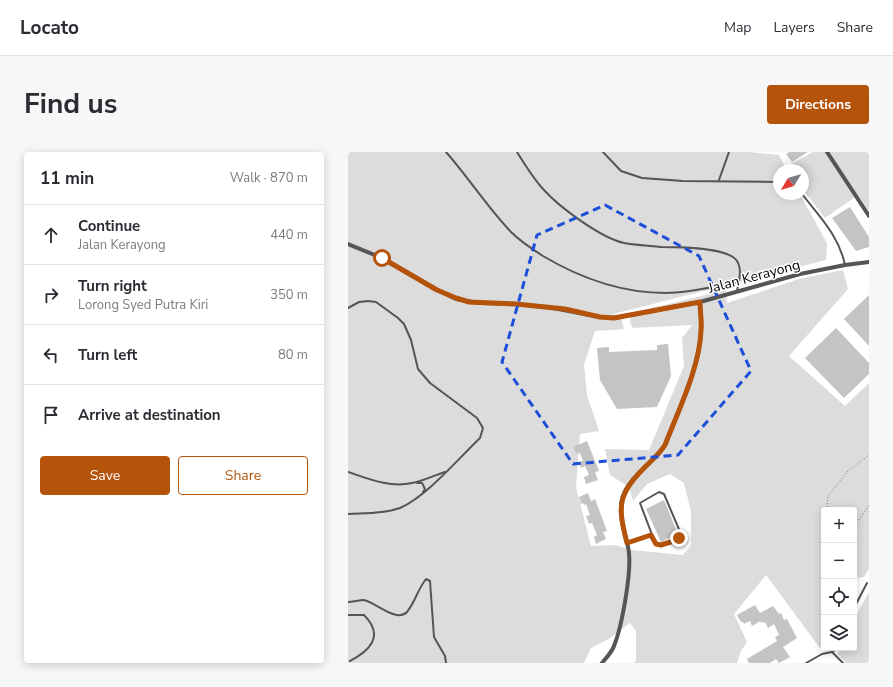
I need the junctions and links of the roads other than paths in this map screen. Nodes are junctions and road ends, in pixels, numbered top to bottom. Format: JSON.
{"nodes":[{"id":1,"x":446,"y":152,"type":"edge"},
{"id":2,"x":517,"y":152,"type":"edge"},
{"id":3,"x":603,"y":152,"type":"edge"},
{"id":4,"x":729,"y":152,"type":"edge"},
{"id":5,"x":827,"y":152,"type":"edge"},
{"id":6,"x":719,"y":180,"type":"junction"},
{"id":7,"x":773,"y":182,"type":"edge"},
{"id":8,"x":807,"y":200,"type":"edge"},
{"id":9,"x":869,"y":216,"type":"edge"},
{"id":10,"x":348,"y":244,"type":"edge"},
{"id":11,"x":869,"y":262,"type":"edge"},
{"id":12,"x":845,"y":265,"type":"junction"},
{"id":13,"x":738,"y":282,"type":"junction"},
{"id":14,"x":738,"y":292,"type":"junction"},
{"id":15,"x":700,"y":302,"type":"junction"},
{"id":16,"x":348,"y":308,"type":"edge"},
{"id":17,"x":446,"y":471,"type":"junction"},
{"id":18,"x":348,"y":472,"type":"edge"},
{"id":19,"x":413,"y":483,"type":"junction"},
{"id":20,"x":418,"y":498,"type":"junction"},
{"id":21,"x":348,"y":514,"type":"edge"},
{"id":22,"x":651,"y":535,"type":"junction"},
{"id":23,"x":627,"y":543,"type":"junction"},
{"id":24,"x":867,"y":583,"type":"dead end"},
{"id":25,"x":348,"y":602,"type":"edge"},
{"id":26,"x":857,"y":602,"type":"edge"},
{"id":27,"x":348,"y":615,"type":"edge"},
{"id":28,"x":832,"y":652,"type":"joint"},
{"id":29,"x":348,"y":662,"type":"edge"},
{"id":30,"x":446,"y":663,"type":"edge"},
{"id":31,"x":602,"y":663,"type":"edge"},
{"id":32,"x":806,"y":663,"type":"edge"},
{"id":33,"x":843,"y":663,"type":"edge"}],
"edges":[{"from":1,"to":13,"type":"lane"},
{"from":2,"to":13,"type":"lane"},
{"from":3,"to":6,"type":"lane"},
{"from":4,"to":6,"type":"lane"},
{"from":5,"to":9,"type":"street"},
{"from":6,"to":7,"type":"lane"},
{"from":8,"to":12,"type":"lane"},
{"from":10,"to":15,"type":"street","name":"Jalan Kerayong"},
{"from":11,"to":12,"type":"street","name":"Jalan Kerayong"},
{"from":12,"to":14,"type":"street","name":"Jalan Kerayong"},
{"from":13,"to":14,"type":"lane"},
{"from":14,"to":15,"type":"street","name":"Jalan Kerayong"},
{"from":15,"to":23,"type":"street"},
{"from":16,"to":17,"type":"lane"},
{"from":17,"to":19,"type":"lane"},
{"from":17,"to":20,"type":"lane"},
{"from":18,"to":19,"type":"lane"},
{"from":19,"to":20,"type":"lane"},
{"from":20,"to":21,"type":"lane"},
{"from":22,"to":22,"type":"lane"},
{"from":22,"to":23,"type":"lane"},
{"from":23,"to":31,"type":"street"},
{"from":24,"to":26,"type":"lane"},
{"from":25,"to":30,"type":"lane"},
{"from":27,"to":29,"type":"lane"},
{"from":28,"to":32,"type":"lane"},
{"from":28,"to":33,"type":"lane"}]}
